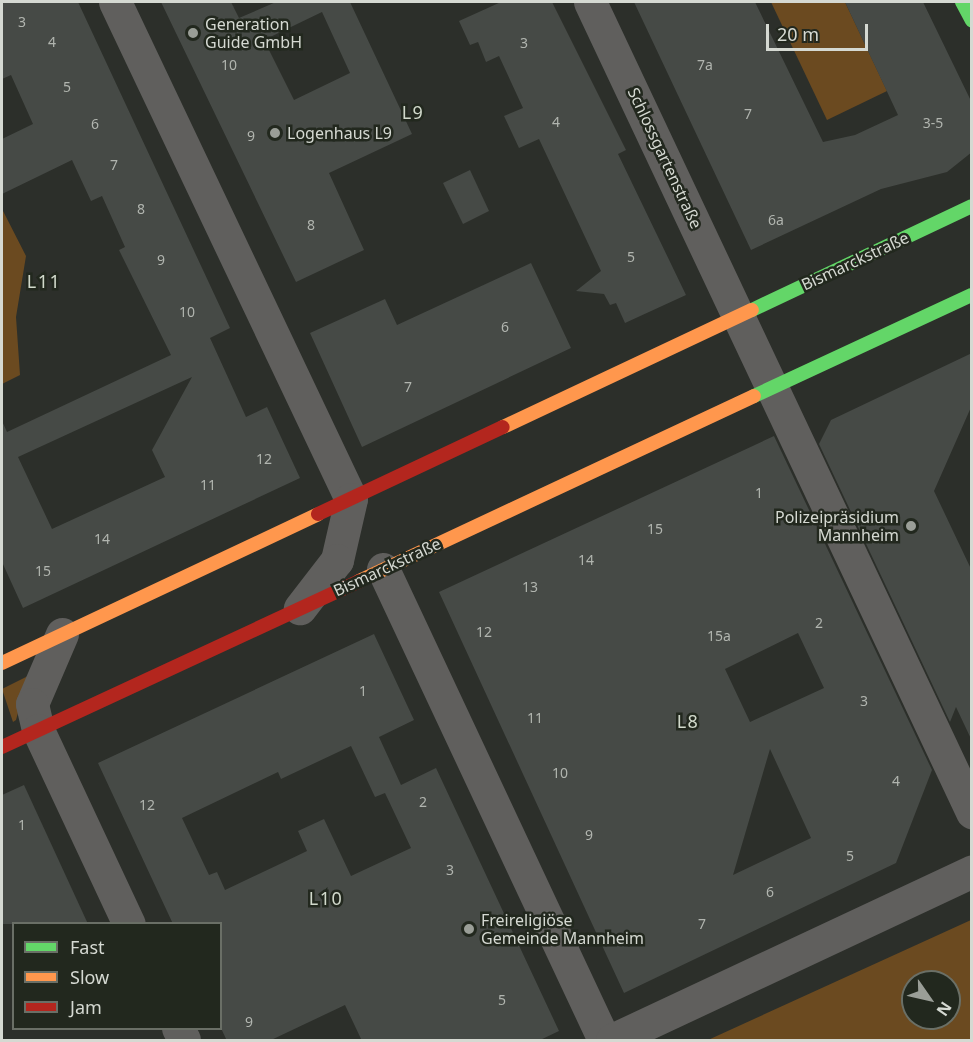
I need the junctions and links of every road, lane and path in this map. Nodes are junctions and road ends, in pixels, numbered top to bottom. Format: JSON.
{"nodes":[{"id":1,"x":115,"y":2,"type":"edge"},
{"id":2,"x":590,"y":2,"type":"edge"},
{"id":3,"x":962,"y":2,"type":"edge"},
{"id":4,"x":972,"y":21,"type":"edge"},
{"id":5,"x":972,"y":206,"type":"edge"},
{"id":6,"x":972,"y":295,"type":"edge"},
{"id":7,"x":739,"y":315,"type":"junction"},
{"id":8,"x":773,"y":387,"type":"junction"},
{"id":9,"x":351,"y":499,"type":"junction"},
{"id":10,"x":383,"y":569,"type":"junction"},
{"id":11,"x":300,"y":608,"type":"junction"},
{"id":12,"x":62,"y":634,"type":"junction"},
{"id":13,"x":3,"y":658,"type":"edge"},
{"id":14,"x":38,"y":730,"type":"junction"},
{"id":15,"x":2,"y":747,"type":"edge"},
{"id":16,"x":972,"y":812,"type":"edge"},
{"id":17,"x":972,"y":871,"type":"edge"},
{"id":18,"x":128,"y":922,"type":"edge"},
{"id":19,"x":604,"y":1041,"type":"edge"},
{"id":20,"x":612,"y":1041,"type":"edge"}],
"edges":[{"from":1,"to":9,"type":"street"},
{"from":2,"to":7,"type":"street","name":"Schlossgartenstraße"},
{"from":3,"to":4,"type":"main road"},
{"from":5,"to":7,"type":"main road","name":"Bismarckstraße"},
{"from":6,"to":8,"type":"main road","name":"Bismarckstraße"},
{"from":7,"to":8,"type":"street"},
{"from":7,"to":9,"type":"main road","name":"Bismarckstraße"},
{"from":8,"to":10,"type":"main road","name":"Bismarckstraße"},
{"from":8,"to":16,"type":"street"},
{"from":9,"to":11,"type":"street"},
{"from":9,"to":12,"type":"main road","name":"Bismarckstraße"},
{"from":10,"to":11,"type":"main road","name":"Bismarckstraße"},
{"from":10,"to":19,"type":"street"},
{"from":11,"to":14,"type":"main road","name":"Bismarckstraße"},
{"from":12,"to":13,"type":"main road","name":"Bismarckstraße"},
{"from":12,"to":14,"type":"street"},
{"from":14,"to":15,"type":"main road","name":"Bismarckstraße"},
{"from":14,"to":18,"type":"street"},
{"from":17,"to":20,"type":"street"}]}
